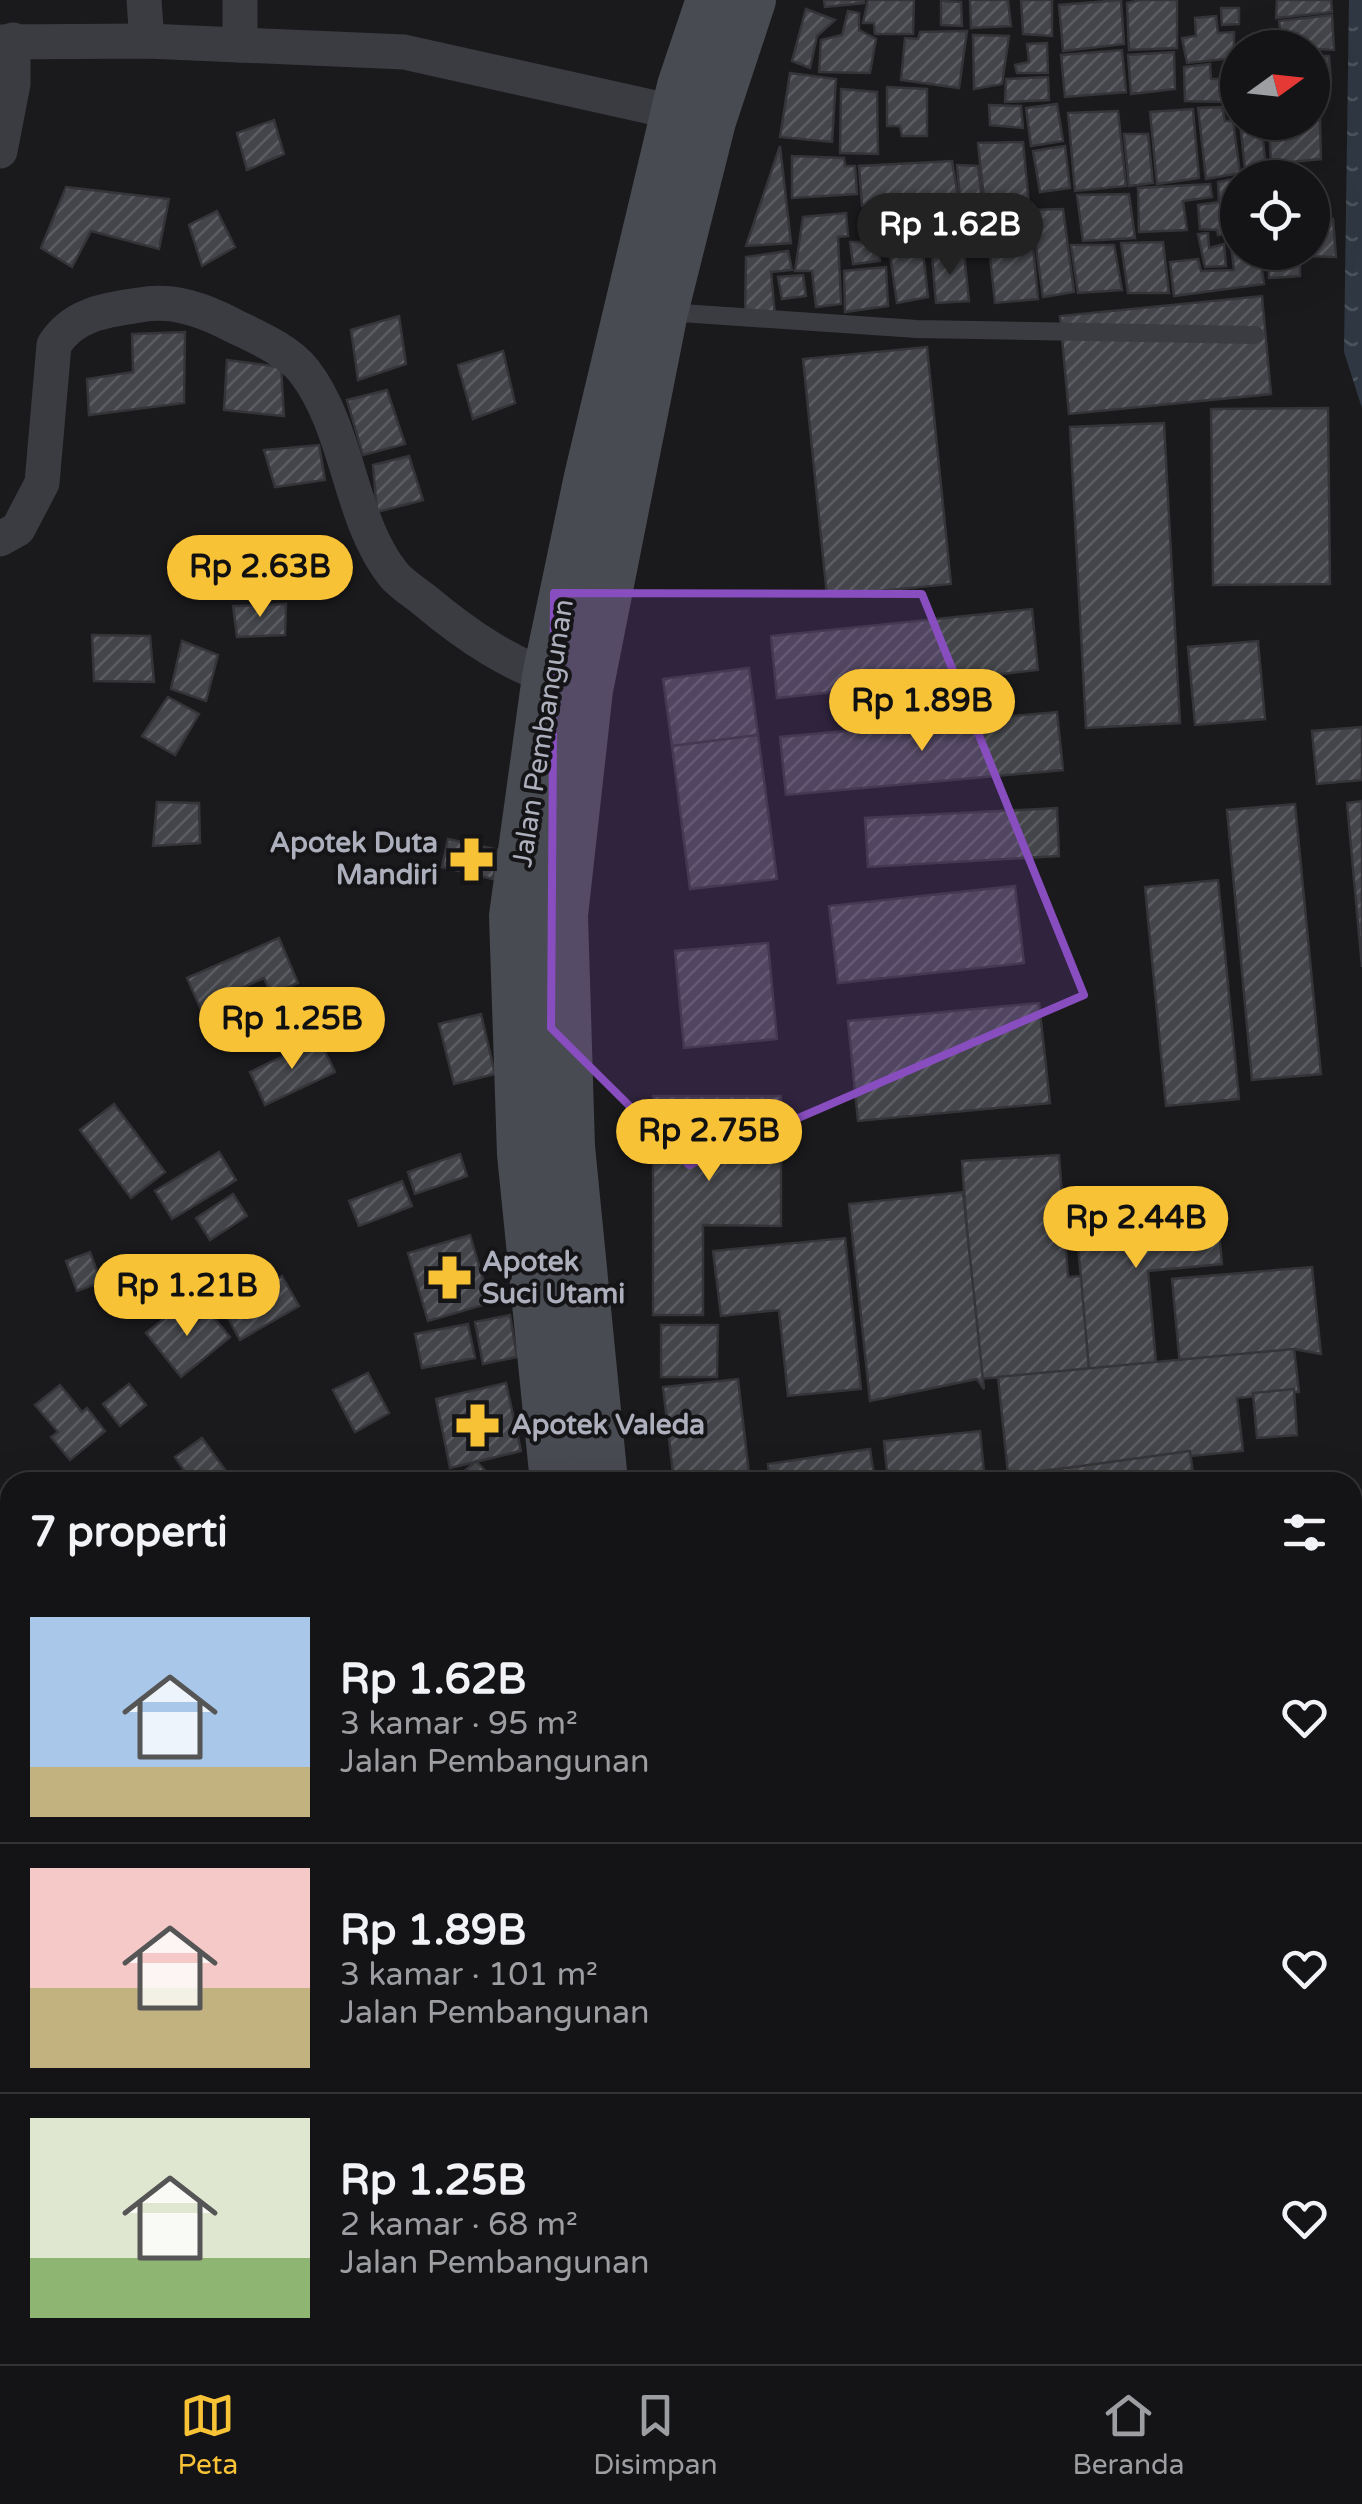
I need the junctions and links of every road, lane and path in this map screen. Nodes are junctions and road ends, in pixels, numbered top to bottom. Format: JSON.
{"nodes":[{"id":1,"x":144,"y":0,"type":"edge"},
{"id":2,"x":240,"y":0,"type":"edge"},
{"id":3,"x":711,"y":0,"type":"edge"},
{"id":4,"x":751,"y":0,"type":"edge"},
{"id":5,"x":147,"y":40,"type":"junction"},
{"id":6,"x":6,"y":41,"type":"edge"},
{"id":7,"x":240,"y":45,"type":"junction"},
{"id":8,"x":694,"y":116,"type":"junction"},
{"id":9,"x":0,"y":151,"type":"edge"},
{"id":10,"x":663,"y":312,"type":"junction"},
{"id":11,"x":1255,"y":335,"type":"dead end"},
{"id":12,"x":0,"y":539,"type":"edge"},
{"id":13,"x":568,"y":684,"type":"junction"},
{"id":14,"x":554,"y":1472,"type":"edge"},
{"id":15,"x":601,"y":1472,"type":"edge"}],
"edges":[{"from":1,"to":5,"type":"street"},
{"from":2,"to":7,"type":"street"},
{"from":3,"to":8,"type":"main road","name":"Jalan Pembangunan"},
{"from":4,"to":8,"type":"main road","name":"Jalan Pembangunan"},
{"from":5,"to":6,"type":"street"},
{"from":5,"to":7,"type":"street"},
{"from":6,"to":9,"type":"street"},
{"from":7,"to":8,"type":"street"},
{"from":8,"to":10,"type":"main road","name":"Jalan Pembangunan"},
{"from":8,"to":13,"type":"main road","name":"Jalan Pembangunan"},
{"from":10,"to":11,"type":"lane"},
{"from":10,"to":13,"type":"main road","name":"Jalan Pembangunan"},
{"from":12,"to":13,"type":"street"},
{"from":13,"to":14,"type":"main road","name":"Jalan Pembangunan"},
{"from":13,"to":15,"type":"main road","name":"Jalan Pembangunan"}]}
